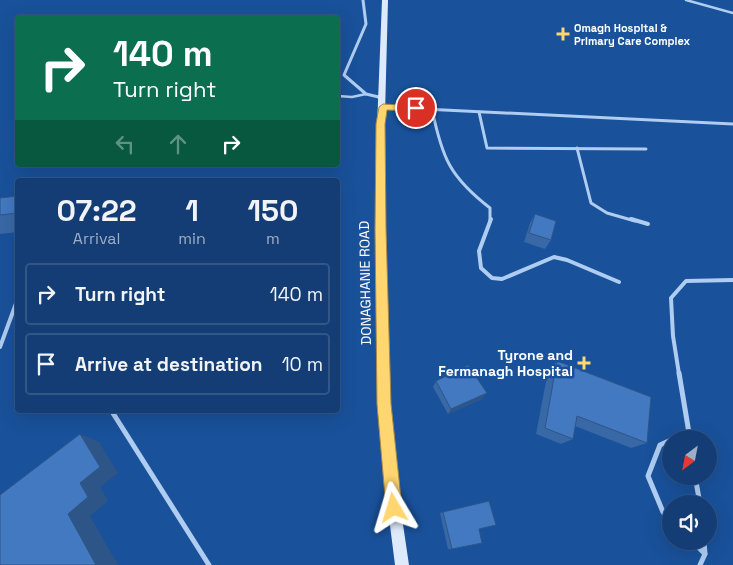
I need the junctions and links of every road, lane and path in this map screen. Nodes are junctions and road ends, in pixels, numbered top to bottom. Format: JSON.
{"nodes":[{"id":1,"x":363,"y":0,"type":"edge"},
{"id":2,"x":385,"y":0,"type":"edge"},
{"id":3,"x":686,"y":0,"type":"edge"},
{"id":4,"x":691,"y":1,"type":"edge"},
{"id":5,"x":733,"y":13,"type":"edge"},
{"id":6,"x":366,"y":94,"type":"junction"},
{"id":7,"x":340,"y":96,"type":"edge"},
{"id":8,"x":383,"y":102,"type":"junction"},
{"id":9,"x":432,"y":109,"type":"junction"},
{"id":10,"x":479,"y":112,"type":"junction"},
{"id":11,"x":733,"y":124,"type":"edge"},
{"id":12,"x":577,"y":148,"type":"junction"},
{"id":13,"x":646,"y":149,"type":"dead end"},
{"id":14,"x":648,"y":224,"type":"dead end"},
{"id":15,"x":733,"y":280,"type":"edge"},
{"id":16,"x":619,"y":282,"type":"dead end"},
{"id":17,"x":15,"y":306,"type":"edge"},
{"id":18,"x":12,"y":315,"type":"junction"},
{"id":19,"x":15,"y":316,"type":"edge"},
{"id":20,"x":0,"y":347,"type":"edge"},
{"id":21,"x":113,"y":413,"type":"edge"},
{"id":22,"x":689,"y":430,"type":"edge"},
{"id":23,"x":662,"y":444,"type":"edge"},
{"id":24,"x":662,"y":512,"type":"edge"},
{"id":25,"x":701,"y":550,"type":"edge"},
{"id":26,"x":705,"y":550,"type":"edge"},
{"id":27,"x":705,"y":554,"type":"junction"},
{"id":28,"x":208,"y":565,"type":"edge"},
{"id":29,"x":402,"y":565,"type":"edge"},
{"id":30,"x":700,"y":565,"type":"edge"}],
"edges":[{"from":1,"to":6,"type":"street"},
{"from":2,"to":8,"type":"main road","name":"DONAGHANIE ROAD"},
{"from":3,"to":4,"type":"lane"},
{"from":4,"to":5,"type":"lane"},
{"from":6,"to":7,"type":"lane"},
{"from":6,"to":8,"type":"street"},
{"from":8,"to":9,"type":"lane"},
{"from":8,"to":29,"type":"main road","name":"DONAGHANIE ROAD"},
{"from":9,"to":10,"type":"lane"},
{"from":9,"to":16,"type":"lane"},
{"from":10,"to":11,"type":"lane"},
{"from":10,"to":12,"type":"lane"},
{"from":12,"to":13,"type":"lane"},
{"from":12,"to":14,"type":"lane"},
{"from":15,"to":22,"type":"lane"},
{"from":17,"to":18,"type":"lane"},
{"from":18,"to":19,"type":"lane"},
{"from":18,"to":20,"type":"lane"},
{"from":21,"to":28,"type":"lane"},
{"from":23,"to":24,"type":"lane"},
{"from":25,"to":27,"type":"lane"},
{"from":26,"to":27,"type":"lane"},
{"from":27,"to":30,"type":"lane"}]}
